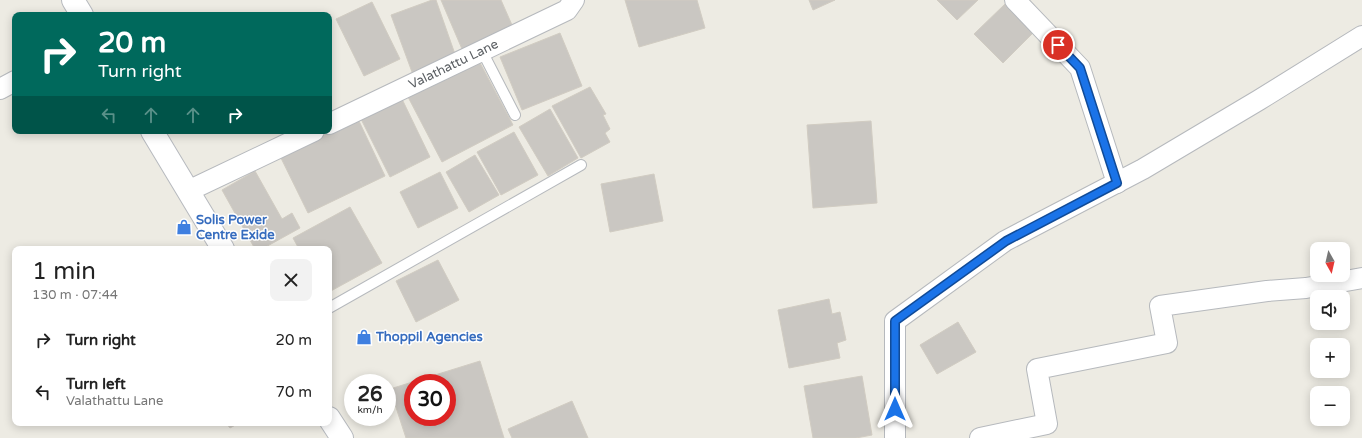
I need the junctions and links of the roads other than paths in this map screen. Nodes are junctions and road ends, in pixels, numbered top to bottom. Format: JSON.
{"nodes":[{"id":1,"x":73,"y":0,"type":"edge"},
{"id":2,"x":574,"y":0,"type":"edge"},
{"id":3,"x":1014,"y":0,"type":"edge"},
{"id":4,"x":80,"y":12,"type":"edge"},
{"id":5,"x":1362,"y":36,"type":"edge"},
{"id":6,"x":482,"y":52,"type":"junction"},
{"id":7,"x":12,"y":83,"type":"edge"},
{"id":8,"x":0,"y":89,"type":"edge"},
{"id":9,"x":515,"y":115,"type":"dead end"},
{"id":10,"x":332,"y":123,"type":"edge"},
{"id":11,"x":154,"y":134,"type":"edge"},
{"id":12,"x":308,"y":134,"type":"edge"},
{"id":13,"x":581,"y":165,"type":"dead end"},
{"id":14,"x":1117,"y":183,"type":"junction"},
{"id":15,"x":188,"y":191,"type":"junction"},
{"id":16,"x":221,"y":246,"type":"edge"},
{"id":17,"x":1362,"y":278,"type":"edge"},
{"id":18,"x":332,"y":306,"type":"edge"},
{"id":19,"x":332,"y":423,"type":"edge"},
{"id":20,"x":342,"y":438,"type":"edge"},
{"id":21,"x":895,"y":438,"type":"edge"},
{"id":22,"x":980,"y":438,"type":"edge"}],
"edges":[{"from":1,"to":4,"type":"main road"},
{"from":2,"to":6,"type":"street","name":"Valathattu Lane"},
{"from":3,"to":14,"type":"street"},
{"from":5,"to":14,"type":"street"},
{"from":6,"to":9,"type":"lane"},
{"from":6,"to":10,"type":"street","name":"Valathattu Lane"},
{"from":7,"to":8,"type":"street"},
{"from":11,"to":15,"type":"main road"},
{"from":12,"to":15,"type":"street"},
{"from":13,"to":18,"type":"lane"},
{"from":14,"to":21,"type":"street"},
{"from":15,"to":16,"type":"main road"},
{"from":17,"to":22,"type":"street"},
{"from":19,"to":20,"type":"main road"}]}
